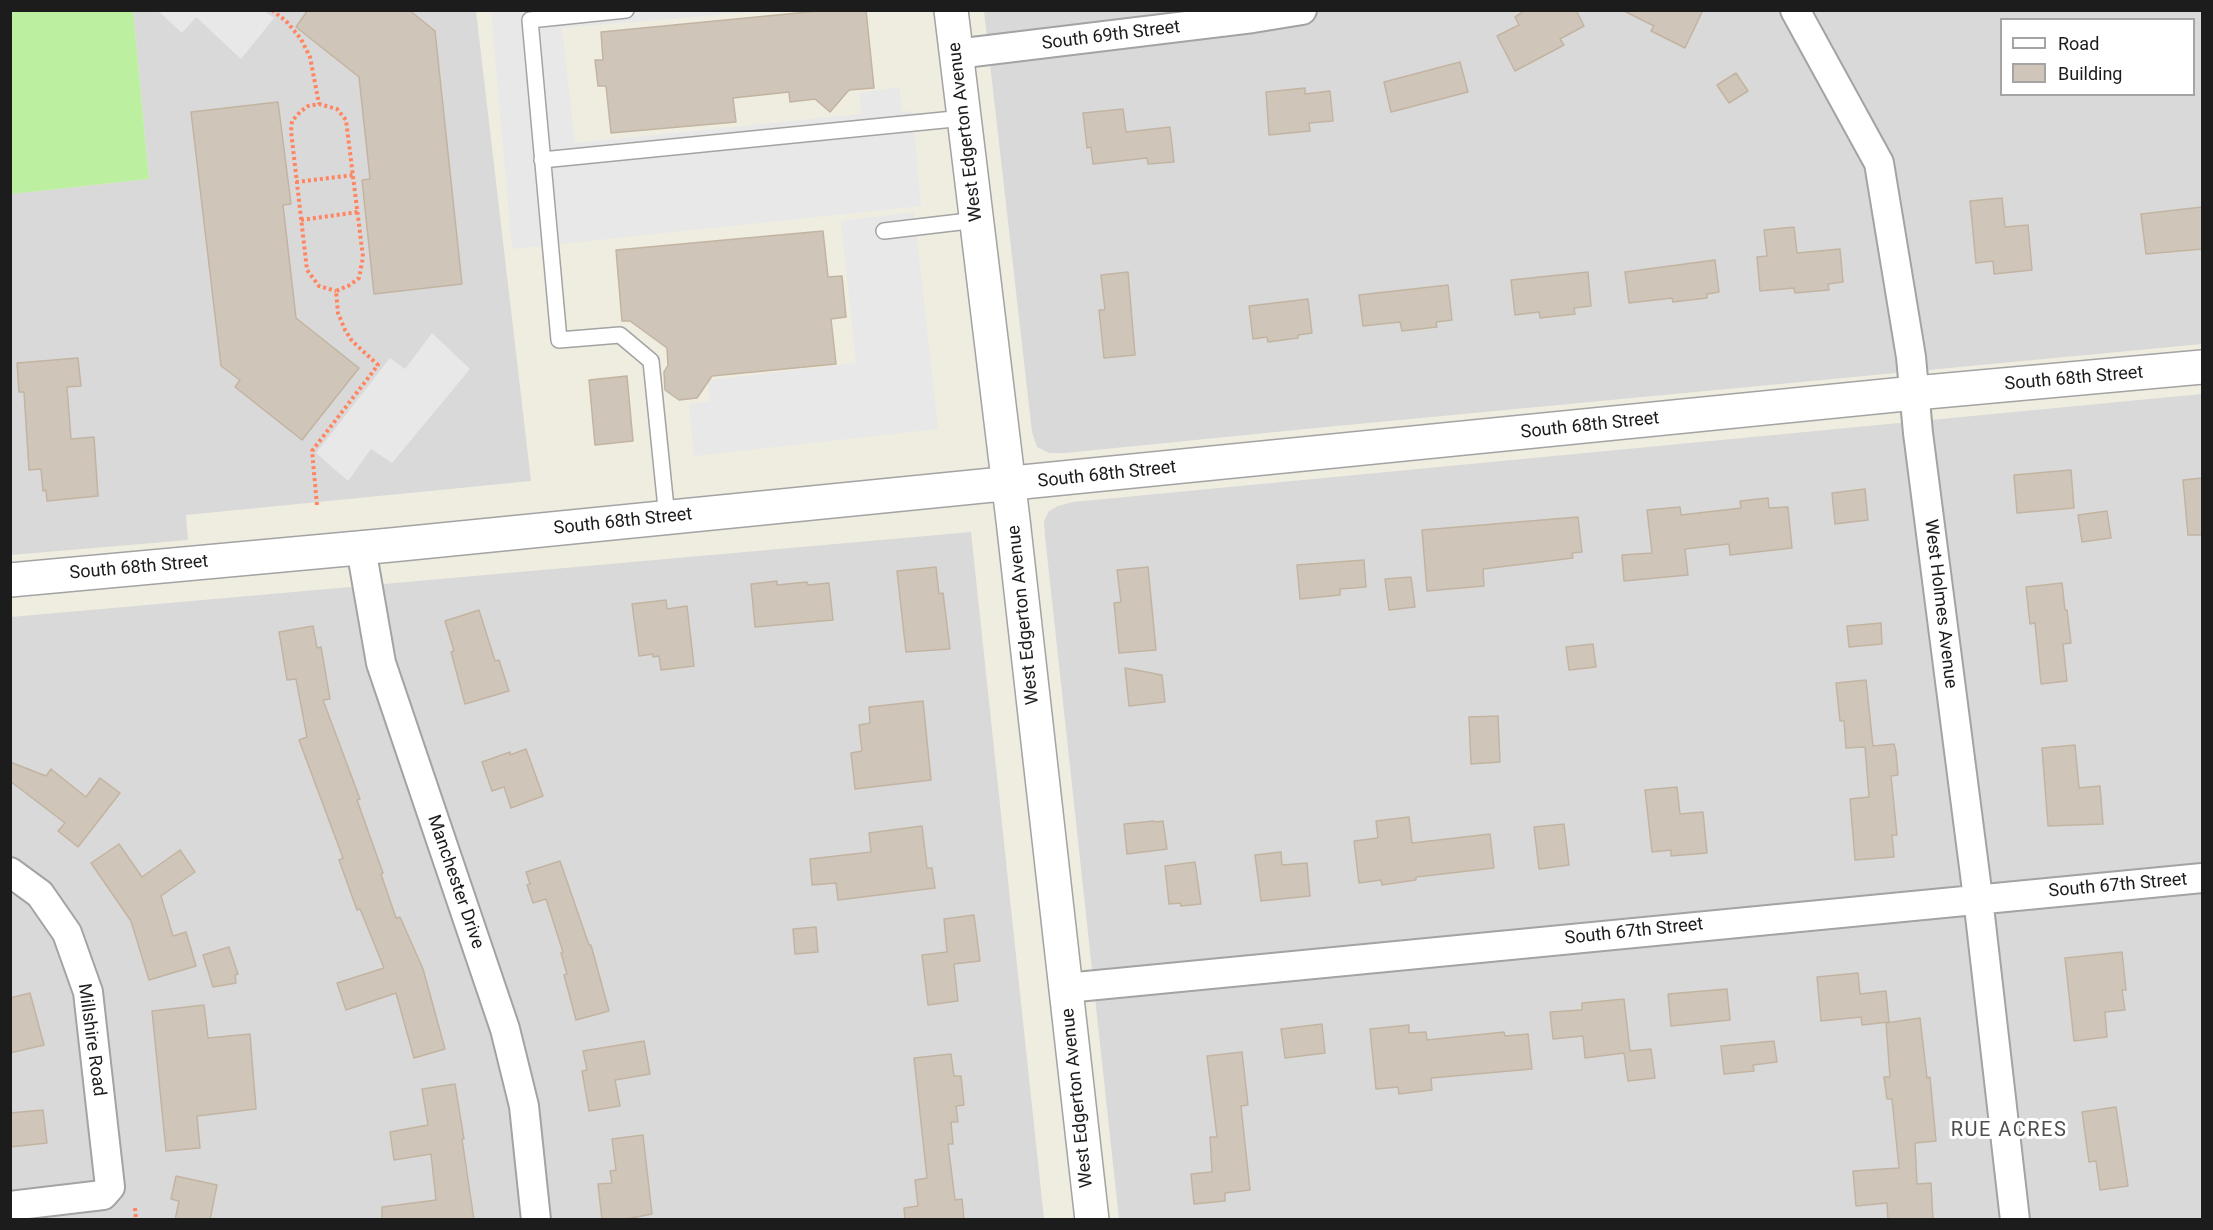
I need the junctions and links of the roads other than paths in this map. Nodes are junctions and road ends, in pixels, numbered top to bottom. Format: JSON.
{"nodes":[{"id":1,"x":626,"y":10,"type":"edge"},
{"id":2,"x":951,"y":10,"type":"edge"},
{"id":3,"x":1302,"y":10,"type":"edge"},
{"id":4,"x":1795,"y":10,"type":"edge"},
{"id":5,"x":956,"y":54,"type":"junction"},
{"id":6,"x":964,"y":118,"type":"junction"},
{"id":7,"x":542,"y":160,"type":"junction"},
{"id":8,"x":977,"y":220,"type":"junction"},
{"id":9,"x":884,"y":231,"type":"dead end"},
{"id":10,"x":2202,"y":367,"type":"edge"},
{"id":11,"x":1915,"y":393,"type":"junction"},
{"id":12,"x":1009,"y":484,"type":"junction"},
{"id":13,"x":667,"y":518,"type":"junction"},
{"id":14,"x":361,"y":548,"type":"junction"},
{"id":15,"x":10,"y":580,"type":"edge"},
{"id":16,"x":10,"y":872,"type":"edge"},
{"id":17,"x":2202,"y":878,"type":"edge"},
{"id":18,"x":1978,"y":898,"type":"junction"},
{"id":19,"x":1066,"y":988,"type":"junction"},
{"id":20,"x":10,"y":1206,"type":"edge"},
{"id":21,"x":536,"y":1220,"type":"edge"},
{"id":22,"x":1092,"y":1220,"type":"edge"},
{"id":23,"x":2015,"y":1220,"type":"edge"}],
"edges":[{"from":1,"to":7,"type":"lane"},
{"from":2,"to":5,"type":"street","name":"West Edgerton Avenue"},
{"from":3,"to":5,"type":"street","name":"South 69th Street"},
{"from":4,"to":11,"type":"street","name":"West Holmes Avenue"},
{"from":5,"to":6,"type":"street","name":"West Edgerton Avenue"},
{"from":6,"to":7,"type":"lane"},
{"from":6,"to":8,"type":"street","name":"West Edgerton Avenue"},
{"from":7,"to":13,"type":"lane"},
{"from":8,"to":9,"type":"lane"},
{"from":8,"to":12,"type":"street","name":"West Edgerton Avenue"},
{"from":10,"to":11,"type":"street","name":"South 68th Street"},
{"from":11,"to":12,"type":"street","name":"South 68th Street"},
{"from":11,"to":18,"type":"street","name":"West Holmes Avenue"},
{"from":12,"to":13,"type":"street","name":"South 68th Street"},
{"from":12,"to":19,"type":"street","name":"West Edgerton Avenue"},
{"from":13,"to":14,"type":"street","name":"South 68th Street"},
{"from":14,"to":15,"type":"street","name":"South 68th Street"},
{"from":14,"to":21,"type":"street","name":"Manchester Drive"},
{"from":16,"to":20,"type":"street","name":"Millshire Road"},
{"from":17,"to":18,"type":"street","name":"South 67th Street"},
{"from":18,"to":19,"type":"street","name":"South 67th Street"},
{"from":18,"to":23,"type":"street","name":"West Holmes Avenue"},
{"from":19,"to":22,"type":"street","name":"West Edgerton Avenue"}]}
